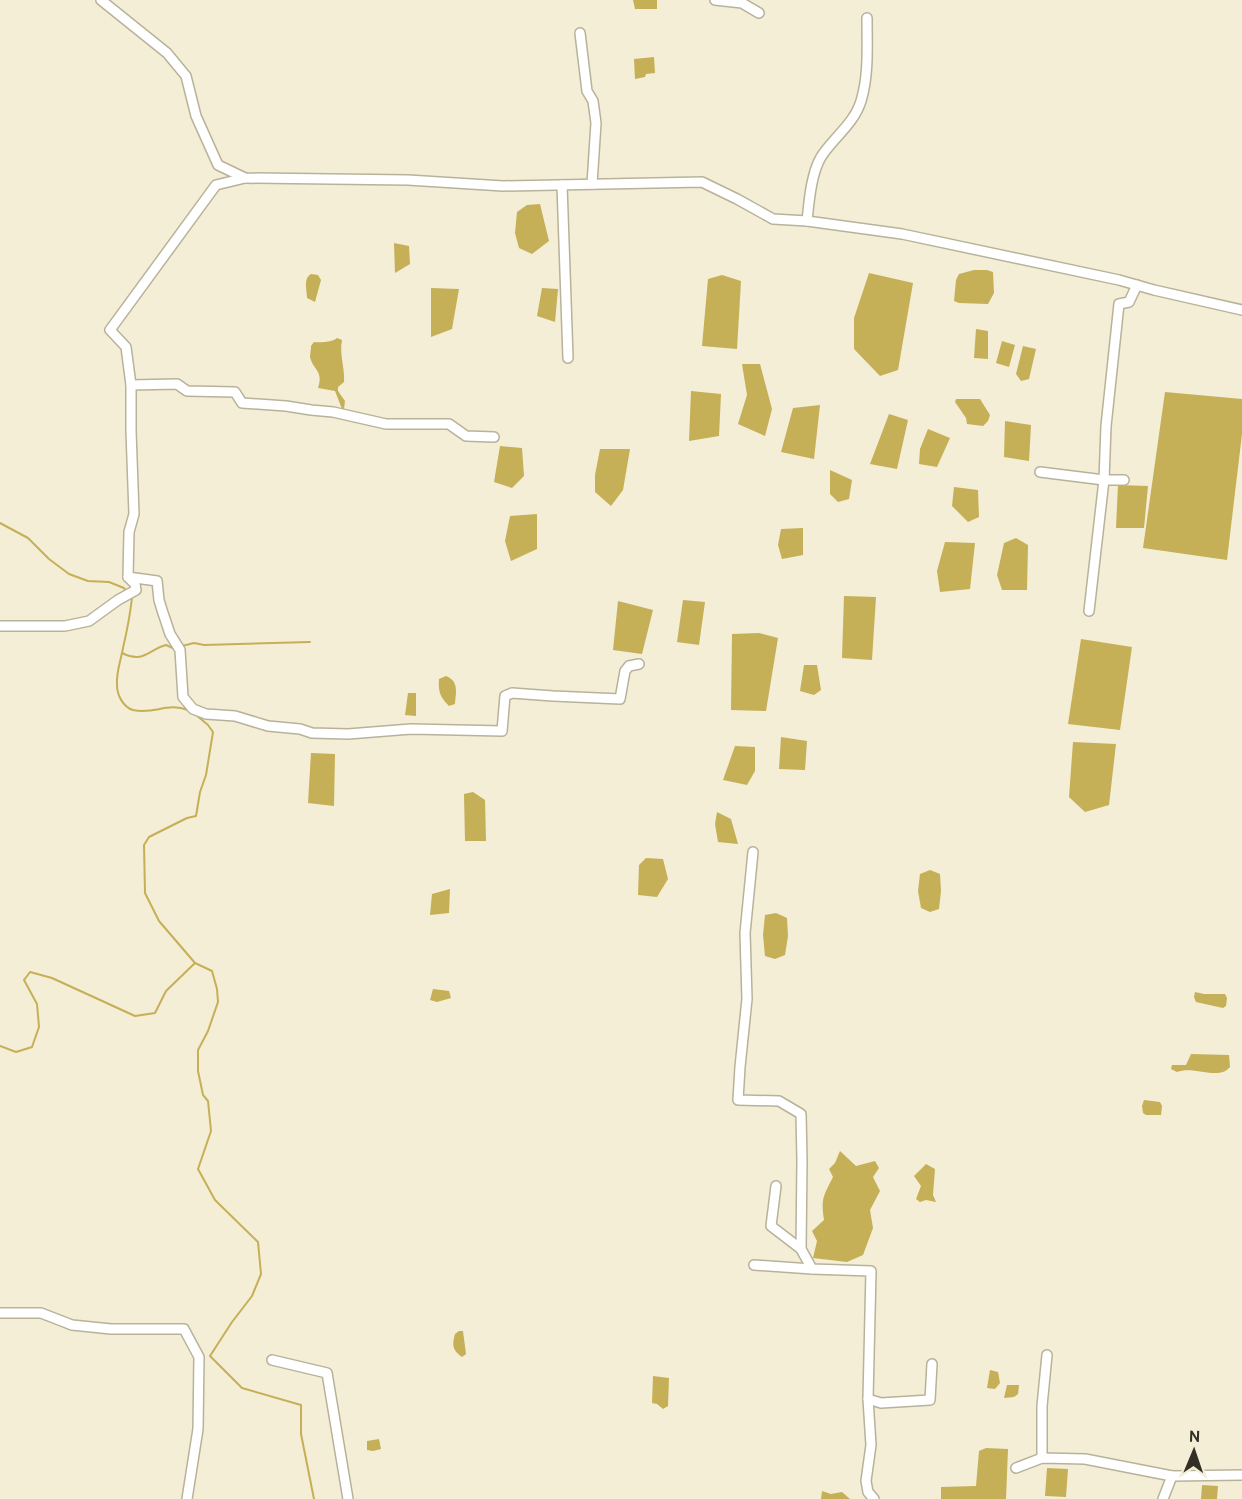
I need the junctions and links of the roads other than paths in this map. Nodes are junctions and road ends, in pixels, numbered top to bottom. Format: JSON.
{"nodes":[{"id":1,"x":101,"y":0,"type":"edge"},
{"id":2,"x":715,"y":0,"type":"edge"},
{"id":3,"x":759,"y":13,"type":"dead end"},
{"id":4,"x":867,"y":18,"type":"dead end"},
{"id":5,"x":580,"y":33,"type":"dead end"},
{"id":6,"x":245,"y":178,"type":"junction"},
{"id":7,"x":592,"y":184,"type":"junction"},
{"id":8,"x":562,"y":185,"type":"junction"},
{"id":9,"x":807,"y":220,"type":"junction"},
{"id":10,"x":1137,"y":285,"type":"junction"},
{"id":11,"x":1242,"y":310,"type":"edge"},
{"id":12,"x":568,"y":358,"type":"dead end"},
{"id":13,"x":131,"y":385,"type":"junction"},
{"id":14,"x":494,"y":437,"type":"dead end"},
{"id":15,"x":1040,"y":472,"type":"dead end"},
{"id":16,"x":1104,"y":480,"type":"junction"},
{"id":17,"x":1124,"y":480,"type":"dead end"},
{"id":18,"x":128,"y":577,"type":"junction"},
{"id":19,"x":1089,"y":611,"type":"dead end"},
{"id":20,"x":0,"y":626,"type":"edge"},
{"id":21,"x":639,"y":664,"type":"dead end"},
{"id":22,"x":753,"y":852,"type":"dead end"},
{"id":23,"x":776,"y":1186,"type":"dead end"},
{"id":24,"x":801,"y":1249,"type":"junction"},
{"id":25,"x":754,"y":1266,"type":"dead end"},
{"id":26,"x":812,"y":1269,"type":"junction"},
{"id":27,"x":0,"y":1313,"type":"edge"},
{"id":28,"x":1047,"y":1355,"type":"dead end"},
{"id":29,"x":272,"y":1359,"type":"dead end"},
{"id":30,"x":932,"y":1364,"type":"dead end"},
{"id":31,"x":868,"y":1399,"type":"junction"},
{"id":32,"x":1042,"y":1458,"type":"junction"},
{"id":33,"x":1016,"y":1468,"type":"dead end"},
{"id":34,"x":1242,"y":1475,"type":"edge"},
{"id":35,"x":1172,"y":1476,"type":"junction"},
{"id":36,"x":187,"y":1499,"type":"edge"},
{"id":37,"x":348,"y":1499,"type":"edge"},
{"id":38,"x":874,"y":1499,"type":"edge"},
{"id":39,"x":1163,"y":1499,"type":"edge"}],
"edges":[{"from":1,"to":6,"type":"street"},
{"from":2,"to":3,"type":"street"},
{"from":4,"to":9,"type":"street"},
{"from":5,"to":7,"type":"street"},
{"from":6,"to":8,"type":"street"},
{"from":6,"to":13,"type":"street"},
{"from":7,"to":8,"type":"street"},
{"from":7,"to":9,"type":"street"},
{"from":8,"to":12,"type":"street"},
{"from":9,"to":10,"type":"street"},
{"from":10,"to":11,"type":"street"},
{"from":10,"to":16,"type":"street"},
{"from":13,"to":14,"type":"street"},
{"from":13,"to":18,"type":"street"},
{"from":15,"to":16,"type":"street"},
{"from":16,"to":17,"type":"street"},
{"from":16,"to":19,"type":"street"},
{"from":18,"to":20,"type":"street"},
{"from":18,"to":21,"type":"street"},
{"from":22,"to":24,"type":"street"},
{"from":23,"to":24,"type":"street"},
{"from":24,"to":26,"type":"street"},
{"from":25,"to":26,"type":"street"},
{"from":26,"to":31,"type":"street"},
{"from":27,"to":36,"type":"street"},
{"from":28,"to":32,"type":"street"},
{"from":29,"to":37,"type":"street"},
{"from":30,"to":31,"type":"street"},
{"from":31,"to":38,"type":"street"},
{"from":32,"to":33,"type":"street"},
{"from":32,"to":35,"type":"street"},
{"from":34,"to":35,"type":"street"},
{"from":35,"to":39,"type":"street"}]}
